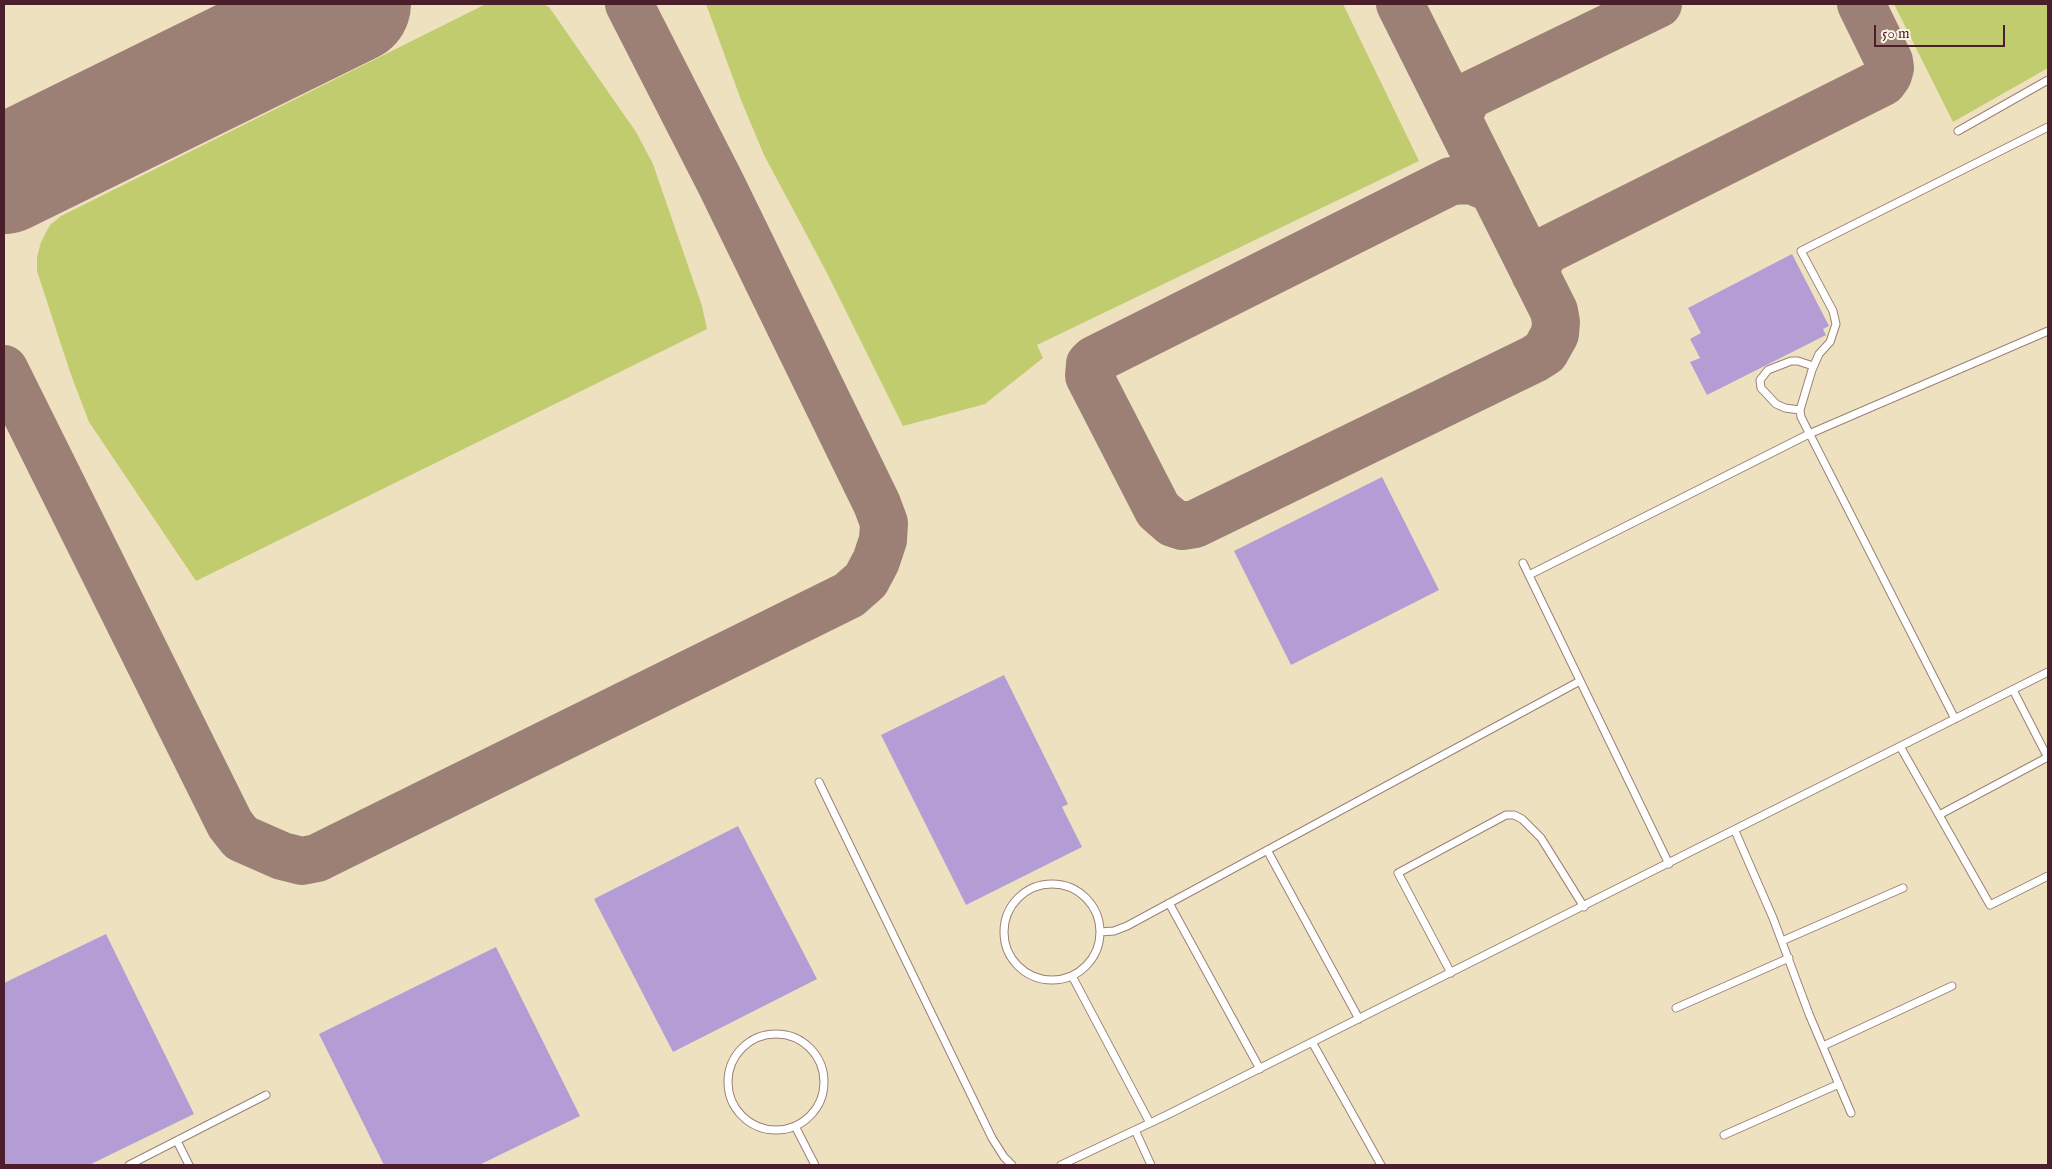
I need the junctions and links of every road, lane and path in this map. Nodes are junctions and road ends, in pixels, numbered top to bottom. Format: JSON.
{"nodes":[{"id":1,"x":2048,"y":80,"type":"edge"},
{"id":2,"x":2048,"y":127,"type":"edge"},
{"id":3,"x":1958,"y":131,"type":"dead end"},
{"id":4,"x":2048,"y":331,"type":"edge"},
{"id":5,"x":1814,"y":366,"type":"junction"},
{"id":6,"x":1800,"y":410,"type":"junction"},
{"id":7,"x":1809,"y":434,"type":"junction"},
{"id":8,"x":1523,"y":563,"type":"dead end"},
{"id":9,"x":1529,"y":575,"type":"junction"},
{"id":10,"x":2048,"y":672,"type":"edge"},
{"id":11,"x":1580,"y":680,"type":"junction"},
{"id":12,"x":2013,"y":690,"type":"junction"},
{"id":13,"x":1955,"y":719,"type":"junction"},
{"id":14,"x":1901,"y":748,"type":"junction"},
{"id":15,"x":2048,"y":758,"type":"edge"},
{"id":16,"x":819,"y":782,"type":"dead end"},
{"id":17,"x":1939,"y":815,"type":"junction"},
{"id":18,"x":1735,"y":831,"type":"junction"},
{"id":19,"x":1267,"y":850,"type":"junction"},
{"id":20,"x":1669,"y":864,"type":"junction"},
{"id":21,"x":2048,"y":876,"type":"edge"},
{"id":22,"x":1903,"y":888,"type":"dead end"},
{"id":23,"x":1169,"y":903,"type":"junction"},
{"id":24,"x":1584,"y":906,"type":"junction"},
{"id":25,"x":1100,"y":932,"type":"junction"},
{"id":26,"x":1782,"y":941,"type":"junction"},
{"id":27,"x":1789,"y":958,"type":"junction"},
{"id":28,"x":1451,"y":973,"type":"junction"},
{"id":29,"x":1072,"y":976,"type":"junction"},
{"id":30,"x":1952,"y":986,"type":"dead end"},
{"id":31,"x":1676,"y":1008,"type":"dead end"},
{"id":32,"x":1359,"y":1019,"type":"junction"},
{"id":33,"x":1312,"y":1042,"type":"junction"},
{"id":34,"x":1823,"y":1046,"type":"junction"},
{"id":35,"x":1260,"y":1069,"type":"junction"},
{"id":36,"x":1839,"y":1084,"type":"junction"},
{"id":37,"x":266,"y":1095,"type":"dead end"},
{"id":38,"x":1851,"y":1113,"type":"dead end"},
{"id":39,"x":1150,"y":1123,"type":"junction"},
{"id":40,"x":795,"y":1126,"type":"junction"},
{"id":41,"x":1135,"y":1130,"type":"junction"},
{"id":42,"x":1724,"y":1135,"type":"dead end"},
{"id":43,"x":177,"y":1141,"type":"junction"},
{"id":44,"x":130,"y":1165,"type":"edge"},
{"id":45,"x":189,"y":1165,"type":"edge"},
{"id":46,"x":815,"y":1165,"type":"edge"},
{"id":47,"x":1012,"y":1165,"type":"edge"},
{"id":48,"x":1061,"y":1165,"type":"edge"},
{"id":49,"x":1151,"y":1165,"type":"edge"},
{"id":50,"x":1381,"y":1165,"type":"edge"}],
"edges":[{"from":1,"to":3,"type":"lane"},
{"from":2,"to":5,"type":"lane"},
{"from":4,"to":7,"type":"lane"},
{"from":5,"to":6,"type":"lane"},
{"from":5,"to":6,"type":"lane"},
{"from":6,"to":7,"type":"lane"},
{"from":7,"to":9,"type":"lane"},
{"from":7,"to":13,"type":"lane"},
{"from":8,"to":9,"type":"lane"},
{"from":9,"to":11,"type":"lane"},
{"from":10,"to":12,"type":"lane"},
{"from":11,"to":19,"type":"lane"},
{"from":11,"to":20,"type":"lane"},
{"from":12,"to":13,"type":"lane"},
{"from":12,"to":15,"type":"lane"},
{"from":13,"to":14,"type":"lane"},
{"from":14,"to":17,"type":"lane"},
{"from":14,"to":18,"type":"lane"},
{"from":15,"to":17,"type":"lane"},
{"from":16,"to":47,"type":"lane"},
{"from":17,"to":21,"type":"lane"},
{"from":18,"to":20,"type":"lane"},
{"from":18,"to":26,"type":"lane"},
{"from":19,"to":23,"type":"lane"},
{"from":19,"to":32,"type":"lane"},
{"from":20,"to":24,"type":"lane"},
{"from":22,"to":26,"type":"lane"},
{"from":23,"to":25,"type":"lane"},
{"from":23,"to":35,"type":"lane"},
{"from":24,"to":28,"type":"lane"},
{"from":24,"to":28,"type":"lane"},
{"from":25,"to":29,"type":"lane"},
{"from":25,"to":29,"type":"lane"},
{"from":26,"to":27,"type":"lane"},
{"from":27,"to":31,"type":"lane"},
{"from":27,"to":34,"type":"lane"},
{"from":28,"to":32,"type":"lane"},
{"from":29,"to":39,"type":"lane"},
{"from":30,"to":34,"type":"lane"},
{"from":32,"to":33,"type":"lane"},
{"from":33,"to":35,"type":"lane"},
{"from":33,"to":50,"type":"lane"},
{"from":34,"to":36,"type":"lane"},
{"from":35,"to":39,"type":"lane"},
{"from":36,"to":38,"type":"lane"},
{"from":36,"to":42,"type":"lane"},
{"from":37,"to":43,"type":"lane"},
{"from":39,"to":41,"type":"lane"},
{"from":40,"to":40,"type":"lane"},
{"from":40,"to":46,"type":"lane"},
{"from":41,"to":48,"type":"lane"},
{"from":41,"to":49,"type":"lane"},
{"from":43,"to":44,"type":"lane"},
{"from":43,"to":45,"type":"lane"}]}
